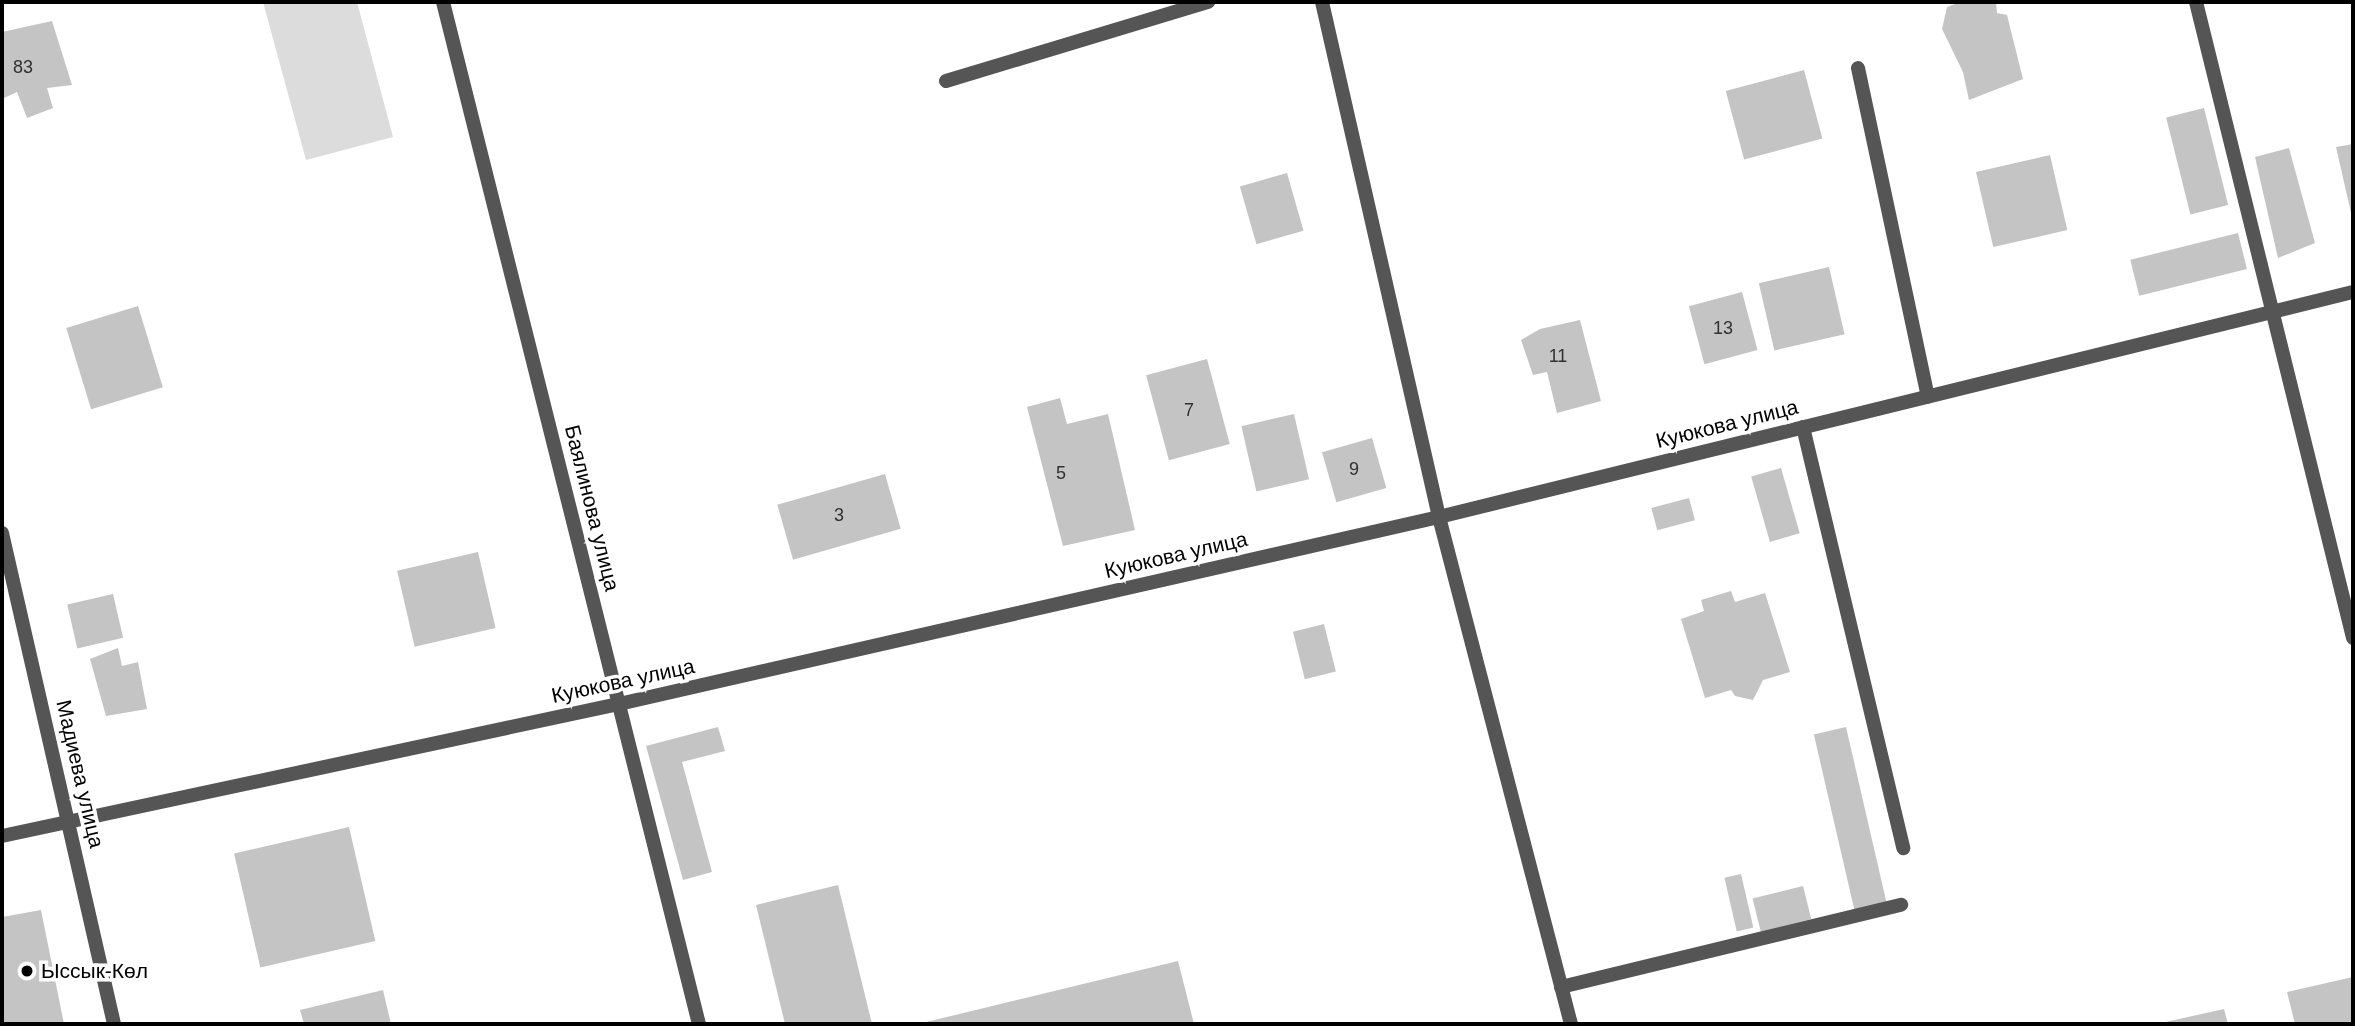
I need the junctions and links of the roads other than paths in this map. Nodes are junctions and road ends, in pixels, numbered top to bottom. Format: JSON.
{"nodes":[{"id":1,"x":443,"y":2,"type":"edge"},
{"id":2,"x":1208,"y":2,"type":"edge"},
{"id":3,"x":1322,"y":2,"type":"edge"},
{"id":4,"x":2196,"y":2,"type":"edge"},
{"id":5,"x":1858,"y":68,"type":"dead end"},
{"id":6,"x":946,"y":81,"type":"dead end"},
{"id":7,"x":2353,"y":292,"type":"edge"},
{"id":8,"x":2273,"y":312,"type":"junction"},
{"id":9,"x":1928,"y":397,"type":"junction"},
{"id":10,"x":1803,"y":427,"type":"junction"},
{"id":11,"x":1439,"y":517,"type":"junction"},
{"id":12,"x":2,"y":533,"type":"edge"},
{"id":13,"x":2353,"y":638,"type":"edge"},
{"id":14,"x":619,"y":704,"type":"junction"},
{"id":15,"x":69,"y":821,"type":"junction"},
{"id":16,"x":2,"y":836,"type":"edge"},
{"id":17,"x":1903,"y":848,"type":"dead end"},
{"id":18,"x":1901,"y":905,"type":"dead end"},
{"id":19,"x":1561,"y":987,"type":"junction"},
{"id":20,"x":114,"y":1024,"type":"edge"},
{"id":21,"x":699,"y":1024,"type":"edge"},
{"id":22,"x":1571,"y":1024,"type":"edge"}],
"edges":[{"from":1,"to":14,"type":"street","name":"Баялинова улица"},
{"from":2,"to":6,"type":"street"},
{"from":3,"to":11,"type":"street"},
{"from":4,"to":8,"type":"street"},
{"from":5,"to":9,"type":"street"},
{"from":7,"to":8,"type":"street","name":"Куюкова улица"},
{"from":8,"to":9,"type":"street","name":"Куюкова улица"},
{"from":8,"to":13,"type":"street"},
{"from":9,"to":10,"type":"street","name":"Куюкова улица"},
{"from":10,"to":11,"type":"street","name":"Куюкова улица"},
{"from":10,"to":17,"type":"street"},
{"from":11,"to":14,"type":"street","name":"Куюкова улица"},
{"from":11,"to":19,"type":"street"},
{"from":12,"to":15,"type":"street","name":"Мадиева улица"},
{"from":14,"to":15,"type":"street","name":"Куюкова улица"},
{"from":14,"to":21,"type":"street","name":"Баялинова улица"},
{"from":15,"to":16,"type":"street","name":"Куюкова улица"},
{"from":15,"to":20,"type":"street","name":"Мадиева улица"},
{"from":18,"to":19,"type":"street"},
{"from":19,"to":22,"type":"street"}]}
